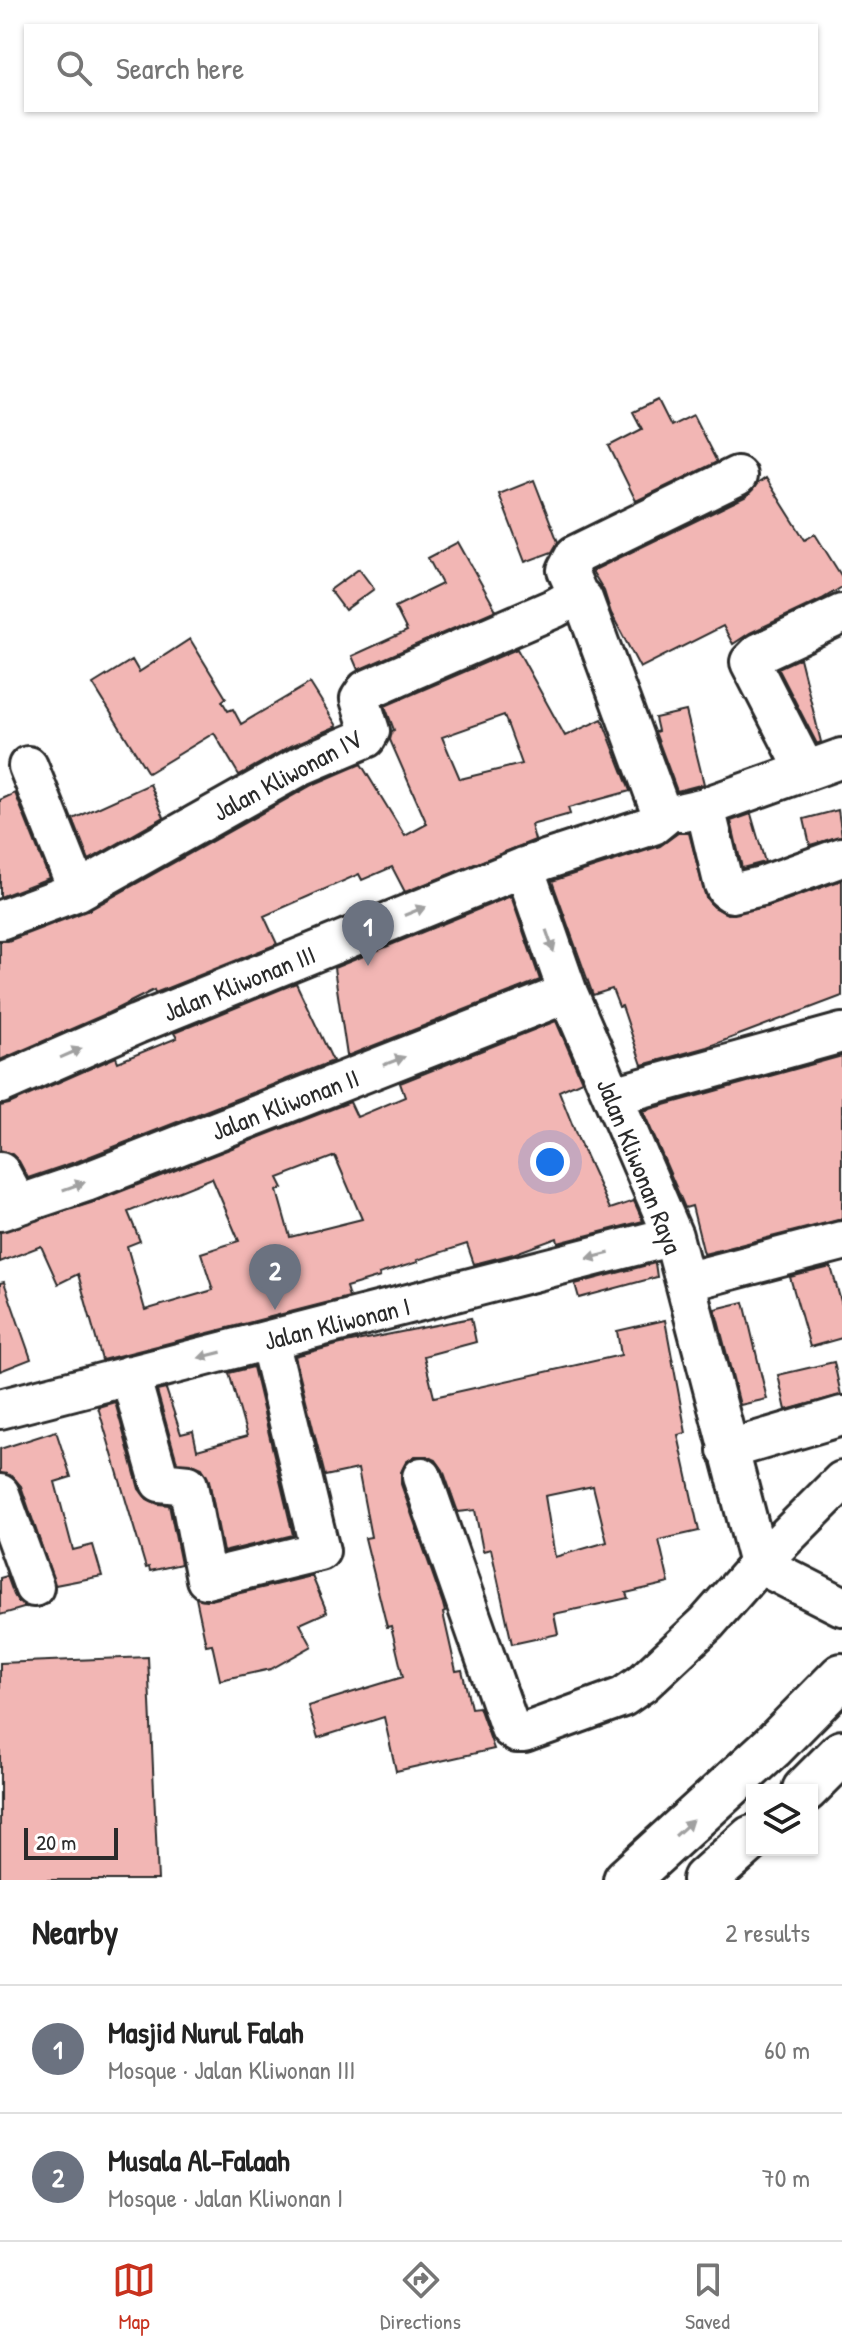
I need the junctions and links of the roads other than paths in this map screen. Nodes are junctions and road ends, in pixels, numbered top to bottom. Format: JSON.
{"nodes":[{"id":1,"x":737,"y":476,"type":"dead end"},
{"id":2,"x":578,"y":595,"type":"junction"},
{"id":3,"x":842,"y":614,"type":"edge"},
{"id":4,"x":842,"y":758,"type":"edge"},
{"id":5,"x":28,"y":766,"type":"dead end"},
{"id":6,"x":806,"y":771,"type":"junction"},
{"id":7,"x":705,"y":807,"type":"junction"},
{"id":8,"x":664,"y":816,"type":"junction"},
{"id":9,"x":842,"y":857,"type":"edge"},
{"id":10,"x":524,"y":867,"type":"junction"},
{"id":11,"x":78,"y":891,"type":"junction"},
{"id":12,"x":0,"y":920,"type":"edge"},
{"id":13,"x":568,"y":993,"type":"junction"},
{"id":14,"x":842,"y":1033,"type":"edge"},
{"id":15,"x":0,"y":1084,"type":"edge"},
{"id":16,"x":613,"y":1096,"type":"junction"},
{"id":17,"x":0,"y":1172,"type":"edge"},
{"id":18,"x":9,"y":1208,"type":"edge"},
{"id":19,"x":673,"y":1236,"type":"junction"},
{"id":20,"x":842,"y":1241,"type":"edge"},
{"id":21,"x":685,"y":1282,"type":"junction"},
{"id":22,"x":269,"y":1340,"type":"junction"},
{"id":23,"x":130,"y":1375,"type":"junction"},
{"id":24,"x":0,"y":1409,"type":"edge"},
{"id":25,"x":839,"y":1427,"type":"edge"},
{"id":26,"x":727,"y":1450,"type":"junction"},
{"id":27,"x":422,"y":1477,"type":"dead end"},
{"id":28,"x":842,"y":1481,"type":"edge"},
{"id":29,"x":0,"y":1494,"type":"edge"},
{"id":30,"x":772,"y":1570,"type":"junction"},
{"id":31,"x":34,"y":1587,"type":"dead end"},
{"id":32,"x":842,"y":1606,"type":"edge"},
{"id":33,"x":842,"y":1676,"type":"edge"},
{"id":34,"x":842,"y":1753,"type":"edge"},
{"id":35,"x":811,"y":1784,"type":"edge"},
{"id":36,"x":746,"y":1843,"type":"edge"},
{"id":37,"x":626,"y":1880,"type":"edge"},
{"id":38,"x":705,"y":1880,"type":"edge"}],
"edges":[{"from":1,"to":2,"type":"street"},
{"from":2,"to":8,"type":"street"},
{"from":2,"to":11,"type":"street","name":"Jalan Kliwonan IV"},
{"from":3,"to":6,"type":"street"},
{"from":4,"to":6,"type":"street","name":"Jalan Kliwonan III"},
{"from":5,"to":11,"type":"street"},
{"from":6,"to":7,"type":"street","name":"Jalan Kliwonan III"},
{"from":7,"to":8,"type":"street","name":"Jalan Kliwonan III"},
{"from":7,"to":9,"type":"street"},
{"from":8,"to":10,"type":"street","name":"Jalan Kliwonan III"},
{"from":10,"to":13,"type":"street","name":"Jalan Kliwonan Raya","one_way":true},
{"from":15,"to":10,"type":"street","name":"Jalan Kliwonan III","one_way":true},
{"from":11,"to":12,"type":"street","name":"Jalan Kliwonan IV"},
{"from":13,"to":16,"type":"street","name":"Jalan Kliwonan Raya"},
{"from":18,"to":13,"type":"street","name":"Jalan Kliwonan II","one_way":true},
{"from":14,"to":16,"type":"street"},
{"from":16,"to":19,"type":"street","name":"Jalan Kliwonan Raya"},
{"from":17,"to":18,"type":"street"},
{"from":19,"to":21,"type":"street","name":"Jalan Kliwonan Raya"},
{"from":19,"to":22,"type":"street","name":"Jalan Kliwonan I","one_way":true},
{"from":20,"to":21,"type":"street"},
{"from":21,"to":26,"type":"street","name":"Jalan Kliwonan Raya"},
{"from":22,"to":23,"type":"street","name":"Jalan Kliwonan I","one_way":true},
{"from":22,"to":23,"type":"street"},
{"from":23,"to":24,"type":"street","name":"Jalan Kliwonan I"},
{"from":25,"to":26,"type":"street"},
{"from":26,"to":30,"type":"street","name":"Jalan Kliwonan Raya"},
{"from":27,"to":30,"type":"street"},
{"from":28,"to":30,"type":"street"},
{"from":29,"to":31,"type":"street"},
{"from":30,"to":32,"type":"street"},
{"from":37,"to":33,"type":"highway","one_way":true},
{"from":34,"to":35,"type":"highway"},
{"from":36,"to":38,"type":"highway"}]}
